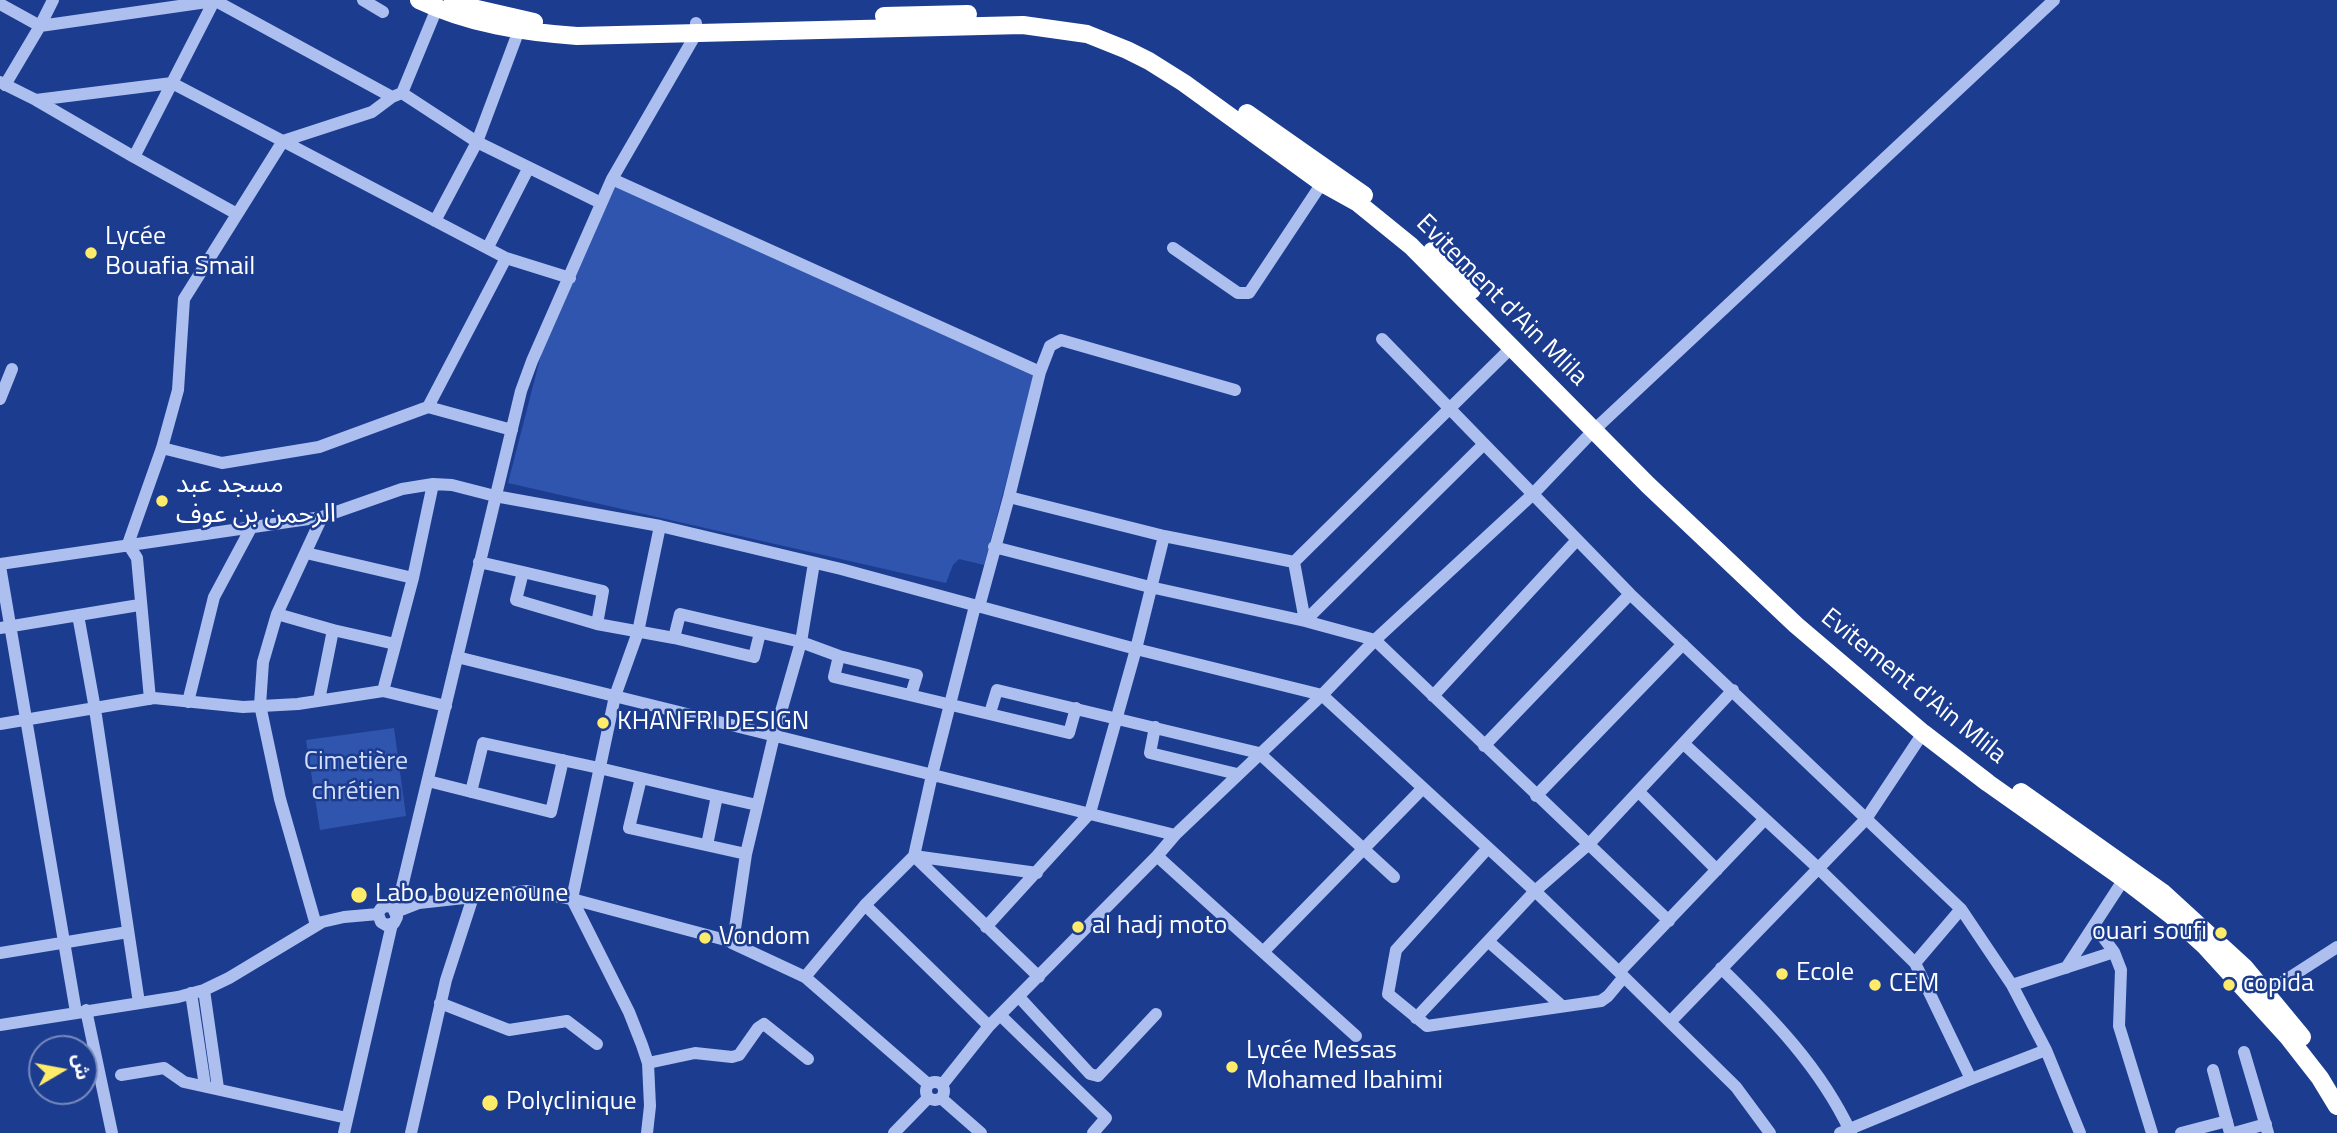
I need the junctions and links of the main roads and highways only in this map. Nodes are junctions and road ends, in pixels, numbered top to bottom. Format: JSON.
{"nodes":[{"id":1,"x":419,"y":0,"type":"edge"},
{"id":2,"x":443,"y":4,"type":"edge"},
{"id":3,"x":696,"y":29,"type":"junction"},
{"id":4,"x":1598,"y":427,"type":"junction"},
{"id":5,"x":2261,"y":996,"type":"junction"},
{"id":6,"x":2337,"y":1085,"type":"edge"},
{"id":7,"x":2337,"y":1106,"type":"edge"}],
"edges":[{"from":1,"to":2,"type":"highway","name":"Evitement d'Ain Mlila"},
{"from":2,"to":3,"type":"highway","name":"Evitement d'Ain Mlila"},
{"from":2,"to":3,"type":"highway","name":"Evitement d'Ain Mlila"},
{"from":3,"to":4,"type":"highway","name":"Evitement d'Ain Mlila"},
{"from":3,"to":4,"type":"highway","name":"Evitement d'Ain Mlila"},
{"from":4,"to":5,"type":"highway","name":"Evitement d'Ain Mlila"},
{"from":4,"to":5,"type":"highway","name":"Evitement d'Ain Mlila"},
{"from":5,"to":6,"type":"highway","name":"Evitement d'Ain Mlila"},
{"from":5,"to":7,"type":"highway","name":"Evitement d'Ain Mlila"}]}
